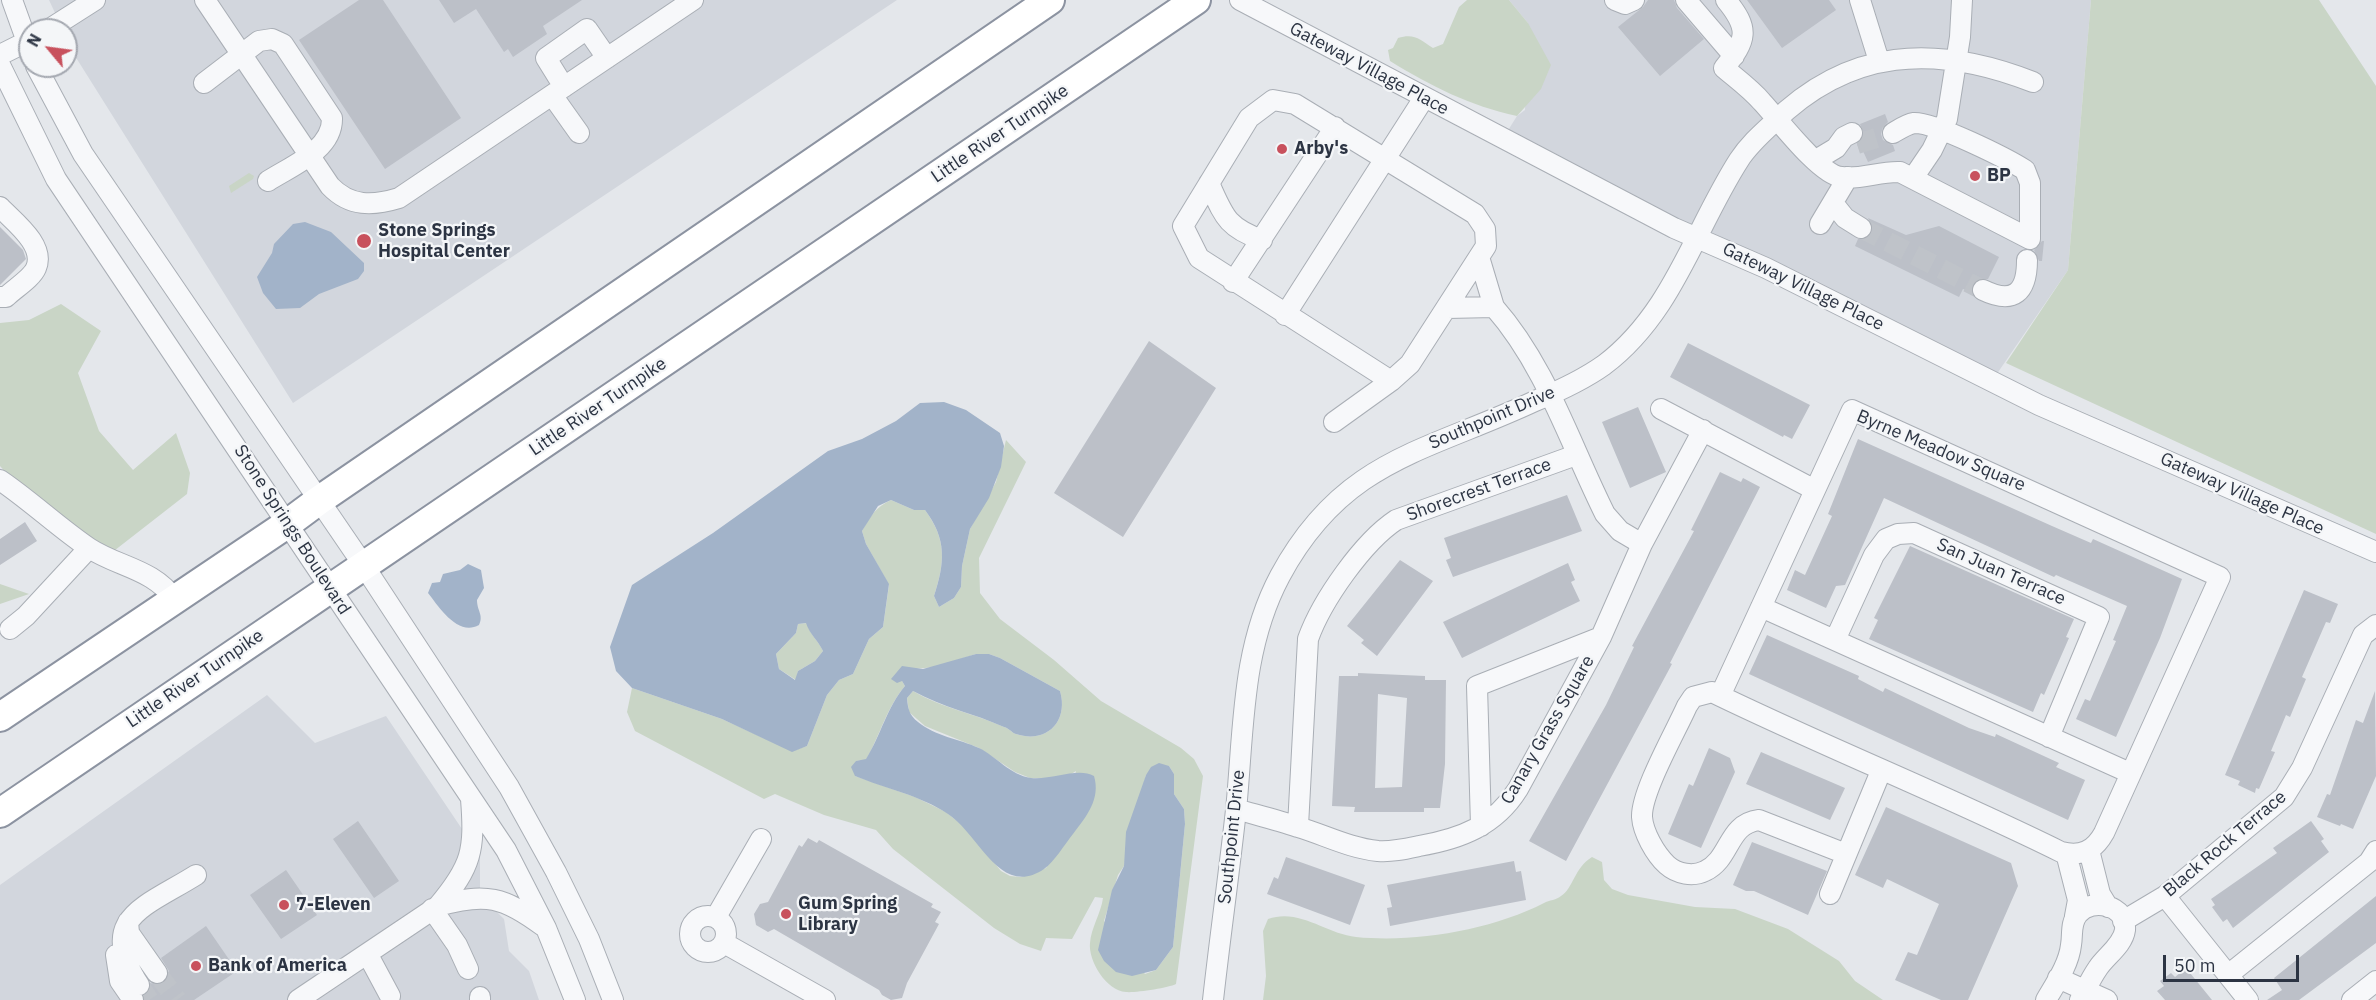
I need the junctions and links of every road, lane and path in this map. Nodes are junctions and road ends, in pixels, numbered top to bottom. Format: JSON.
{"nodes":[{"id":1,"x":12,"y":0,"type":"edge"},
{"id":2,"x":95,"y":0,"type":"edge"},
{"id":3,"x":205,"y":0,"type":"edge"},
{"id":4,"x":693,"y":0,"type":"edge"},
{"id":5,"x":1050,"y":0,"type":"edge"},
{"id":6,"x":1196,"y":0,"type":"edge"},
{"id":7,"x":1240,"y":0,"type":"edge"},
{"id":8,"x":1615,"y":0,"type":"edge"},
{"id":9,"x":1634,"y":0,"type":"edge"},
{"id":10,"x":1686,"y":0,"type":"edge"},
{"id":11,"x":1726,"y":0,"type":"edge"},
{"id":12,"x":1860,"y":0,"type":"edge"},
{"id":13,"x":1962,"y":0,"type":"edge"},
{"id":14,"x":19,"y":18,"type":"edge"},
{"id":15,"x":67,"y":18,"type":"edge"},
{"id":16,"x":18,"y":48,"type":"edge"},
{"id":17,"x":241,"y":54,"type":"junction"},
{"id":18,"x":0,"y":55,"type":"edge"},
{"id":19,"x":1734,"y":56,"type":"junction"},
{"id":20,"x":607,"y":58,"type":"junction"},
{"id":21,"x":1879,"y":61,"type":"junction"},
{"id":22,"x":1956,"y":63,"type":"junction"},
{"id":23,"x":0,"y":64,"type":"edge"},
{"id":24,"x":42,"y":78,"type":"edge"},
{"id":25,"x":2033,"y":82,"type":"dead end"},
{"id":26,"x":204,"y":83,"type":"dead end"},
{"id":27,"x":558,"y":91,"type":"junction"},
{"id":28,"x":1424,"y":98,"type":"junction"},
{"id":29,"x":1777,"y":119,"type":"junction"},
{"id":30,"x":1335,"y":127,"type":"junction"},
{"id":31,"x":1890,"y":128,"type":"tunnel mouth"},
{"id":32,"x":1941,"y":131,"type":"junction"},
{"id":33,"x":579,"y":133,"type":"dead end"},
{"id":34,"x":1850,"y":140,"type":"tunnel mouth"},
{"id":35,"x":308,"y":155,"type":"junction"},
{"id":36,"x":1384,"y":159,"type":"junction"},
{"id":37,"x":1816,"y":160,"type":"junction"},
{"id":38,"x":1848,"y":177,"type":"junction"},
{"id":39,"x":1913,"y":178,"type":"junction"},
{"id":40,"x":268,"y":181,"type":"dead end"},
{"id":41,"x":1209,"y":183,"type":"junction"},
{"id":42,"x":1833,"y":203,"type":"junction"},
{"id":43,"x":0,"y":207,"type":"edge"},
{"id":44,"x":1820,"y":224,"type":"dead end"},
{"id":45,"x":1861,"y":228,"type":"tunnel mouth"},
{"id":46,"x":1697,"y":238,"type":"junction"},
{"id":47,"x":1262,"y":240,"type":"junction"},
{"id":48,"x":1479,"y":256,"type":"junction"},
{"id":49,"x":2027,"y":260,"type":"dead end"},
{"id":50,"x":1233,"y":282,"type":"junction"},
{"id":51,"x":1983,"y":290,"type":"tunnel mouth"},
{"id":52,"x":0,"y":297,"type":"edge"},
{"id":53,"x":1494,"y":307,"type":"junction"},
{"id":54,"x":1446,"y":308,"type":"junction"},
{"id":55,"x":1285,"y":315,"type":"junction"},
{"id":56,"x":1391,"y":381,"type":"junction"},
{"id":57,"x":1549,"y":395,"type":"junction"},
{"id":58,"x":1661,"y":409,"type":"dead end"},
{"id":59,"x":1334,"y":422,"type":"dead end"},
{"id":60,"x":1703,"y":430,"type":"junction"},
{"id":61,"x":1576,"y":455,"type":"junction"},
{"id":62,"x":0,"y":480,"type":"edge"},
{"id":63,"x":1815,"y":490,"type":"junction"},
{"id":64,"x":318,"y":501,"type":"junction"},
{"id":65,"x":287,"y":524,"type":"junction"},
{"id":66,"x":1642,"y":544,"type":"junction"},
{"id":67,"x":89,"y":548,"type":"junction"},
{"id":68,"x":2376,"y":552,"type":"edge"},
{"id":69,"x":364,"y":566,"type":"junction"},
{"id":70,"x":328,"y":588,"type":"junction"},
{"id":71,"x":175,"y":600,"type":"junction"},
{"id":72,"x":1761,"y":607,"type":"junction"},
{"id":73,"x":2376,"y":625,"type":"edge"},
{"id":74,"x":10,"y":629,"type":"dead end"},
{"id":75,"x":1601,"y":637,"type":"junction"},
{"id":76,"x":1835,"y":640,"type":"junction"},
{"id":77,"x":1720,"y":696,"type":"junction"},
{"id":78,"x":0,"y":717,"type":"edge"},
{"id":79,"x":2049,"y":737,"type":"junction"},
{"id":80,"x":1881,"y":771,"type":"junction"},
{"id":81,"x":2130,"y":773,"type":"junction"},
{"id":82,"x":471,"y":799,"type":"junction"},
{"id":83,"x":1236,"y":809,"type":"junction"},
{"id":84,"x":0,"y":813,"type":"edge"},
{"id":85,"x":1298,"y":826,"type":"junction"},
{"id":86,"x":1481,"y":826,"type":"junction"},
{"id":87,"x":761,"y":839,"type":"dead end"},
{"id":88,"x":2089,"y":850,"type":"junction"},
{"id":89,"x":2376,"y":851,"type":"edge"},
{"id":90,"x":2066,"y":853,"type":"junction"},
{"id":91,"x":1846,"y":854,"type":"junction"},
{"id":92,"x":196,"y":875,"type":"dead end"},
{"id":93,"x":1830,"y":894,"type":"dead end"},
{"id":94,"x":2165,"y":896,"type":"junction"},
{"id":95,"x":435,"y":907,"type":"junction"},
{"id":96,"x":2108,"y":907,"type":"junction"},
{"id":97,"x":2075,"y":916,"type":"junction"},
{"id":98,"x":716,"y":917,"type":"junction"},
{"id":99,"x":2123,"y":921,"type":"junction"},
{"id":100,"x":125,"y":927,"type":"junction"},
{"id":101,"x":546,"y":928,"type":"junction"},
{"id":102,"x":724,"y":943,"type":"junction"},
{"id":103,"x":368,"y":955,"type":"junction"},
{"id":104,"x":468,"y":969,"type":"dead end"},
{"id":105,"x":2228,"y":975,"type":"junction"},
{"id":106,"x":2058,"y":978,"type":"junction"},
{"id":107,"x":2376,"y":981,"type":"edge"},
{"id":108,"x":144,"y":984,"type":"edge"},
{"id":109,"x":2083,"y":995,"type":"edge"},
{"id":110,"x":390,"y":996,"type":"dead end"},
{"id":111,"x":309,"y":997,"type":"edge"},
{"id":112,"x":576,"y":1000,"type":"edge"},
{"id":113,"x":613,"y":1000,"type":"edge"},
{"id":114,"x":825,"y":1000,"type":"edge"},
{"id":115,"x":1213,"y":1000,"type":"edge"},
{"id":116,"x":2046,"y":1000,"type":"edge"},
{"id":117,"x":2108,"y":1000,"type":"edge"},
{"id":118,"x":2248,"y":1000,"type":"edge"},
{"id":119,"x":2352,"y":1000,"type":"edge"}],
"edges":[{"from":1,"to":14,"type":"street"},
{"from":2,"to":15,"type":"street"},
{"from":3,"to":17,"type":"street"},
{"from":4,"to":20,"type":"street"},
{"from":5,"to":64,"type":"highway"},
{"from":6,"to":69,"type":"highway","name":"Little River Turnpike"},
{"from":7,"to":28,"type":"street","name":"Gateway Village Place"},
{"from":8,"to":9,"type":"street"},
{"from":10,"to":19,"type":"street"},
{"from":11,"to":19,"type":"street"},
{"from":12,"to":21,"type":"street"},
{"from":13,"to":22,"type":"street"},
{"from":16,"to":18,"type":"street"},
{"from":17,"to":26,"type":"street"},
{"from":17,"to":35,"type":"street"},
{"from":17,"to":35,"type":"street"},
{"from":19,"to":29,"type":"street"},
{"from":20,"to":27,"type":"street"},
{"from":20,"to":27,"type":"street"},
{"from":21,"to":22,"type":"street","name":"Southpoint Drive"},
{"from":21,"to":29,"type":"street","name":"Southpoint Drive"},
{"from":22,"to":25,"type":"street","name":"Southpoint Drive"},
{"from":22,"to":32,"type":"street"},
{"from":23,"to":65,"type":"street","name":"Stone Springs Boulevard"},
{"from":24,"to":64,"type":"street","name":"Stone Springs Boulevard"},
{"from":27,"to":33,"type":"street"},
{"from":27,"to":35,"type":"street"},
{"from":28,"to":36,"type":"street"},
{"from":28,"to":46,"type":"street","name":"Gateway Village Place"},
{"from":29,"to":37,"type":"street"},
{"from":29,"to":46,"type":"street","name":"Southpoint Drive"},
{"from":30,"to":36,"type":"street"},
{"from":30,"to":41,"type":"street"},
{"from":30,"to":47,"type":"street"},
{"from":31,"to":32,"type":"street"},
{"from":32,"to":39,"type":"street"},
{"from":32,"to":39,"type":"street"},
{"from":34,"to":37,"type":"street"},
{"from":35,"to":40,"type":"street"},
{"from":36,"to":48,"type":"street"},
{"from":36,"to":55,"type":"street"},
{"from":37,"to":38,"type":"street"},
{"from":38,"to":39,"type":"street"},
{"from":38,"to":42,"type":"street"},
{"from":41,"to":47,"type":"street"},
{"from":41,"to":50,"type":"street"},
{"from":42,"to":44,"type":"street"},
{"from":42,"to":45,"type":"street"},
{"from":43,"to":52,"type":"street"},
{"from":46,"to":57,"type":"street","name":"Southpoint Drive"},
{"from":46,"to":68,"type":"street","name":"Gateway Village Place"},
{"from":47,"to":50,"type":"street"},
{"from":48,"to":53,"type":"street"},
{"from":48,"to":54,"type":"street"},
{"from":49,"to":51,"type":"street"},
{"from":50,"to":55,"type":"street"},
{"from":53,"to":54,"type":"street"},
{"from":53,"to":57,"type":"street"},
{"from":54,"to":56,"type":"street"},
{"from":55,"to":56,"type":"street"},
{"from":56,"to":59,"type":"street"},
{"from":57,"to":61,"type":"street"},
{"from":57,"to":83,"type":"street","name":"Southpoint Drive"},
{"from":58,"to":60,"type":"street"},
{"from":60,"to":63,"type":"street"},
{"from":60,"to":66,"type":"street","name":"Canary Grass Square"},
{"from":61,"to":66,"type":"street"},
{"from":61,"to":85,"type":"street","name":"Shorecrest Terrace"},
{"from":62,"to":67,"type":"street"},
{"from":63,"to":72,"type":"street","name":"Byrne Meadow Square"},
{"from":63,"to":81,"type":"street","name":"Byrne Meadow Square"},
{"from":64,"to":65,"type":"highway"},
{"from":64,"to":69,"type":"street","name":"Stone Springs Boulevard"},
{"from":65,"to":70,"type":"street","name":"Stone Springs Boulevard"},
{"from":65,"to":71,"type":"highway"},
{"from":66,"to":75,"type":"street","name":"Canary Grass Square"},
{"from":67,"to":71,"type":"street"},
{"from":67,"to":74,"type":"street"},
{"from":69,"to":70,"type":"highway","name":"Little River Turnpike"},
{"from":69,"to":113,"type":"street","name":"Stone Springs Boulevard"},
{"from":70,"to":82,"type":"street","name":"Stone Springs Boulevard"},
{"from":70,"to":84,"type":"highway","name":"Little River Turnpike"},
{"from":71,"to":78,"type":"highway"},
{"from":72,"to":76,"type":"street"},
{"from":72,"to":77,"type":"street","name":"Byrne Meadow Square"},
{"from":73,"to":94,"type":"street","name":"Black Rock Terrace"},
{"from":75,"to":86,"type":"street","name":"Canary Grass Square"},
{"from":75,"to":86,"type":"street"},
{"from":76,"to":79,"type":"street"},
{"from":76,"to":79,"type":"street","name":"San Juan Terrace"},
{"from":77,"to":80,"type":"street"},
{"from":77,"to":91,"type":"street"},
{"from":79,"to":81,"type":"street"},
{"from":80,"to":90,"type":"street"},
{"from":80,"to":91,"type":"street"},
{"from":81,"to":88,"type":"street","name":"Byrne Meadow Square"},
{"from":82,"to":95,"type":"street"},
{"from":82,"to":101,"type":"street","name":"Stone Springs Boulevard"},
{"from":83,"to":85,"type":"street","name":"Canary Grass Square"},
{"from":83,"to":115,"type":"street","name":"Southpoint Drive"},
{"from":85,"to":86,"type":"street","name":"Canary Grass Square"},
{"from":87,"to":98,"type":"street"},
{"from":88,"to":90,"type":"street"},
{"from":88,"to":96,"type":"street"},
{"from":89,"to":105,"type":"street"},
{"from":90,"to":97,"type":"street"},
{"from":91,"to":93,"type":"street"},
{"from":92,"to":100,"type":"street"},
{"from":94,"to":99,"type":"street","name":"Black Rock Terrace"},
{"from":94,"to":105,"type":"street"},
{"from":95,"to":101,"type":"street"},
{"from":95,"to":103,"type":"street"},
{"from":95,"to":104,"type":"street"},
{"from":96,"to":97,"type":"street"},
{"from":96,"to":99,"type":"street"},
{"from":97,"to":106,"type":"street"},
{"from":98,"to":102,"type":"street"},
{"from":98,"to":102,"type":"street"},
{"from":99,"to":109,"type":"street"},
{"from":100,"to":108,"type":"street"},
{"from":100,"to":108,"type":"street"},
{"from":101,"to":112,"type":"street","name":"Stone Springs Boulevard"},
{"from":102,"to":114,"type":"street"},
{"from":103,"to":110,"type":"street"},
{"from":103,"to":111,"type":"street"},
{"from":105,"to":118,"type":"street"},
{"from":106,"to":109,"type":"street"},
{"from":106,"to":116,"type":"street"},
{"from":107,"to":119,"type":"street"},
{"from":109,"to":117,"type":"street"}]}
